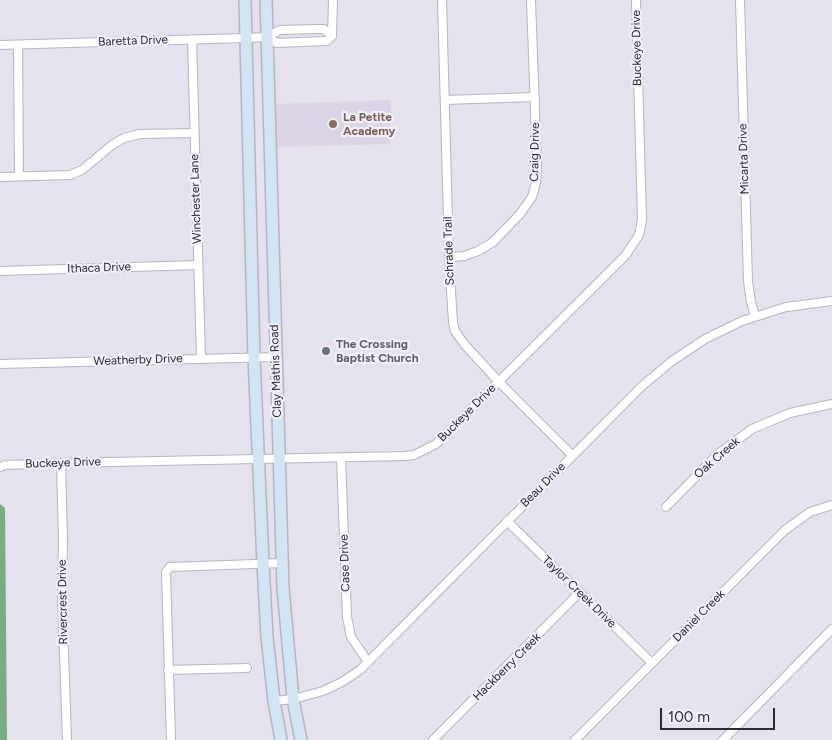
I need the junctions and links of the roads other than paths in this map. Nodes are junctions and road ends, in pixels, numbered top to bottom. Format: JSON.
{"nodes":[{"id":1,"x":245,"y":0,"type":"edge"},
{"id":2,"x":266,"y":0,"type":"edge"},
{"id":3,"x":333,"y":0,"type":"edge"},
{"id":4,"x":442,"y":0,"type":"edge"},
{"id":5,"x":531,"y":0,"type":"edge"},
{"id":6,"x":636,"y":0,"type":"edge"},
{"id":7,"x":740,"y":0,"type":"edge"},
{"id":8,"x":301,"y":30,"type":"junction"},
{"id":9,"x":332,"y":36,"type":"junction"},
{"id":10,"x":267,"y":37,"type":"junction"},
{"id":11,"x":246,"y":38,"type":"junction"},
{"id":12,"x":192,"y":39,"type":"junction"},
{"id":13,"x":302,"y":42,"type":"junction"},
{"id":14,"x":0,"y":45,"type":"edge"},
{"id":15,"x":18,"y":45,"type":"junction"},
{"id":16,"x":535,"y":98,"type":"junction"},
{"id":17,"x":445,"y":100,"type":"junction"},
{"id":18,"x":194,"y":133,"type":"junction"},
{"id":19,"x":270,"y":138,"type":"junction"},
{"id":20,"x":248,"y":139,"type":"junction"},
{"id":21,"x":19,"y":176,"type":"junction"},
{"id":22,"x":0,"y":177,"type":"edge"},
{"id":23,"x":449,"y":257,"type":"junction"},
{"id":24,"x":198,"y":264,"type":"junction"},
{"id":25,"x":0,"y":271,"type":"edge"},
{"id":26,"x":832,"y":302,"type":"edge"},
{"id":27,"x":755,"y":316,"type":"junction"},
{"id":28,"x":254,"y":357,"type":"junction"},
{"id":29,"x":276,"y":357,"type":"junction"},
{"id":30,"x":201,"y":358,"type":"junction"},
{"id":31,"x":0,"y":364,"type":"edge"},
{"id":32,"x":499,"y":382,"type":"junction"},
{"id":33,"x":832,"y":404,"type":"edge"},
{"id":34,"x":572,"y":455,"type":"junction"},
{"id":35,"x":258,"y":458,"type":"junction"},
{"id":36,"x":278,"y":458,"type":"junction"},
{"id":37,"x":340,"y":458,"type":"junction"},
{"id":38,"x":61,"y":463,"type":"junction"},
{"id":39,"x":0,"y":467,"type":"edge"},
{"id":40,"x":832,"y":505,"type":"edge"},
{"id":41,"x":666,"y":507,"type":"dead end"},
{"id":42,"x":507,"y":521,"type":"junction"},
{"id":43,"x":263,"y":563,"type":"junction"},
{"id":44,"x":283,"y":563,"type":"junction"},
{"id":45,"x":580,"y":593,"type":"junction"},
{"id":46,"x":832,"y":629,"type":"edge"},
{"id":47,"x":368,"y":662,"type":"junction"},
{"id":48,"x":652,"y":663,"type":"junction"},
{"id":49,"x":247,"y":668,"type":"dead end"},
{"id":50,"x":168,"y":670,"type":"junction"},
{"id":51,"x":293,"y":699,"type":"junction"},
{"id":52,"x":274,"y":701,"type":"junction"},
{"id":53,"x":67,"y":740,"type":"edge"},
{"id":54,"x":170,"y":740,"type":"edge"},
{"id":55,"x":281,"y":740,"type":"edge"},
{"id":56,"x":301,"y":740,"type":"edge"},
{"id":57,"x":433,"y":740,"type":"edge"},
{"id":58,"x":575,"y":740,"type":"edge"},
{"id":59,"x":723,"y":740,"type":"edge"}],
"edges":[{"from":1,"to":11,"type":"main road","name":"Clay Mathis Road"},
{"from":2,"to":10,"type":"main road","name":"Clay Mathis Road"},
{"from":3,"to":9,"type":"street"},
{"from":4,"to":17,"type":"street","name":"Schrade Trail"},
{"from":5,"to":16,"type":"street","name":"Craig Drive"},
{"from":6,"to":32,"type":"street","name":"Buckeye Drive"},
{"from":7,"to":27,"type":"street","name":"Micarta Drive"},
{"from":8,"to":9,"type":"street","name":"Baretta Drive"},
{"from":8,"to":10,"type":"street","name":"Baretta Drive"},
{"from":8,"to":13,"type":"street"},
{"from":9,"to":13,"type":"street","name":"Baretta Drive"},
{"from":10,"to":11,"type":"street","name":"Baretta Drive"},
{"from":10,"to":13,"type":"street","name":"Baretta Drive"},
{"from":10,"to":19,"type":"main road","name":"Clay Mathis Road"},
{"from":11,"to":12,"type":"street","name":"Baretta Drive"},
{"from":11,"to":20,"type":"main road","name":"Clay Mathis Road"},
{"from":12,"to":15,"type":"street","name":"Baretta Drive"},
{"from":12,"to":18,"type":"street","name":"Winchester Lane"},
{"from":14,"to":15,"type":"street","name":"Baretta Drive"},
{"from":15,"to":21,"type":"street"},
{"from":16,"to":17,"type":"street"},
{"from":16,"to":23,"type":"street","name":"Craig Drive"},
{"from":17,"to":23,"type":"street","name":"Schrade Trail"},
{"from":18,"to":21,"type":"street"},
{"from":18,"to":24,"type":"street","name":"Winchester Lane"},
{"from":19,"to":20,"type":"main road"},
{"from":19,"to":29,"type":"main road","name":"Clay Mathis Road"},
{"from":20,"to":28,"type":"main road","name":"Clay Mathis Road"},
{"from":21,"to":22,"type":"street"},
{"from":23,"to":32,"type":"street","name":"Schrade Trail"},
{"from":24,"to":25,"type":"street","name":"Ithaca Drive"},
{"from":24,"to":30,"type":"street","name":"Winchester Lane"},
{"from":26,"to":27,"type":"street","name":"Beau Drive"},
{"from":27,"to":34,"type":"street","name":"Beau Drive"},
{"from":28,"to":29,"type":"street","name":"Weatherby Drive"},
{"from":28,"to":30,"type":"street","name":"Weatherby Drive"},
{"from":28,"to":35,"type":"main road","name":"Clay Mathis Road"},
{"from":29,"to":36,"type":"main road","name":"Clay Mathis Road"},
{"from":30,"to":31,"type":"street","name":"Weatherby Drive"},
{"from":32,"to":34,"type":"street","name":"Schrade Trail"},
{"from":32,"to":37,"type":"street","name":"Buckeye Drive"},
{"from":33,"to":41,"type":"street","name":"Oak Creek"},
{"from":34,"to":42,"type":"street","name":"Beau Drive"},
{"from":35,"to":36,"type":"street","name":"Buckeye Drive"},
{"from":35,"to":38,"type":"street","name":"Buckeye Drive"},
{"from":35,"to":43,"type":"main road","name":"Clay Mathis Road"},
{"from":36,"to":37,"type":"street","name":"Buckeye Drive"},
{"from":36,"to":44,"type":"main road","name":"Clay Mathis Road"},
{"from":37,"to":47,"type":"street","name":"Case Drive"},
{"from":38,"to":39,"type":"street","name":"Buckeye Drive"},
{"from":38,"to":53,"type":"street","name":"Rivercrest Drive"},
{"from":40,"to":48,"type":"street","name":"Daniel Creek"},
{"from":42,"to":45,"type":"street","name":"Taylor Creek Drive"},
{"from":42,"to":47,"type":"street","name":"Beau Drive"},
{"from":43,"to":44,"type":"street"},
{"from":43,"to":50,"type":"street"},
{"from":43,"to":52,"type":"main road","name":"Clay Mathis Road"},
{"from":44,"to":51,"type":"main road","name":"Clay Mathis Road"},
{"from":45,"to":48,"type":"street","name":"Taylor Creek Drive"},
{"from":45,"to":57,"type":"street","name":"Hackberry Creek"},
{"from":46,"to":59,"type":"street"},
{"from":47,"to":51,"type":"street","name":"Beau Drive"},
{"from":48,"to":58,"type":"street","name":"Daniel Creek"},
{"from":49,"to":50,"type":"street"},
{"from":50,"to":54,"type":"street"},
{"from":51,"to":52,"type":"street","name":"Beau Drive"},
{"from":51,"to":56,"type":"main road","name":"Clay Mathis Road"},
{"from":52,"to":55,"type":"main road","name":"Clay Mathis Road"}]}
